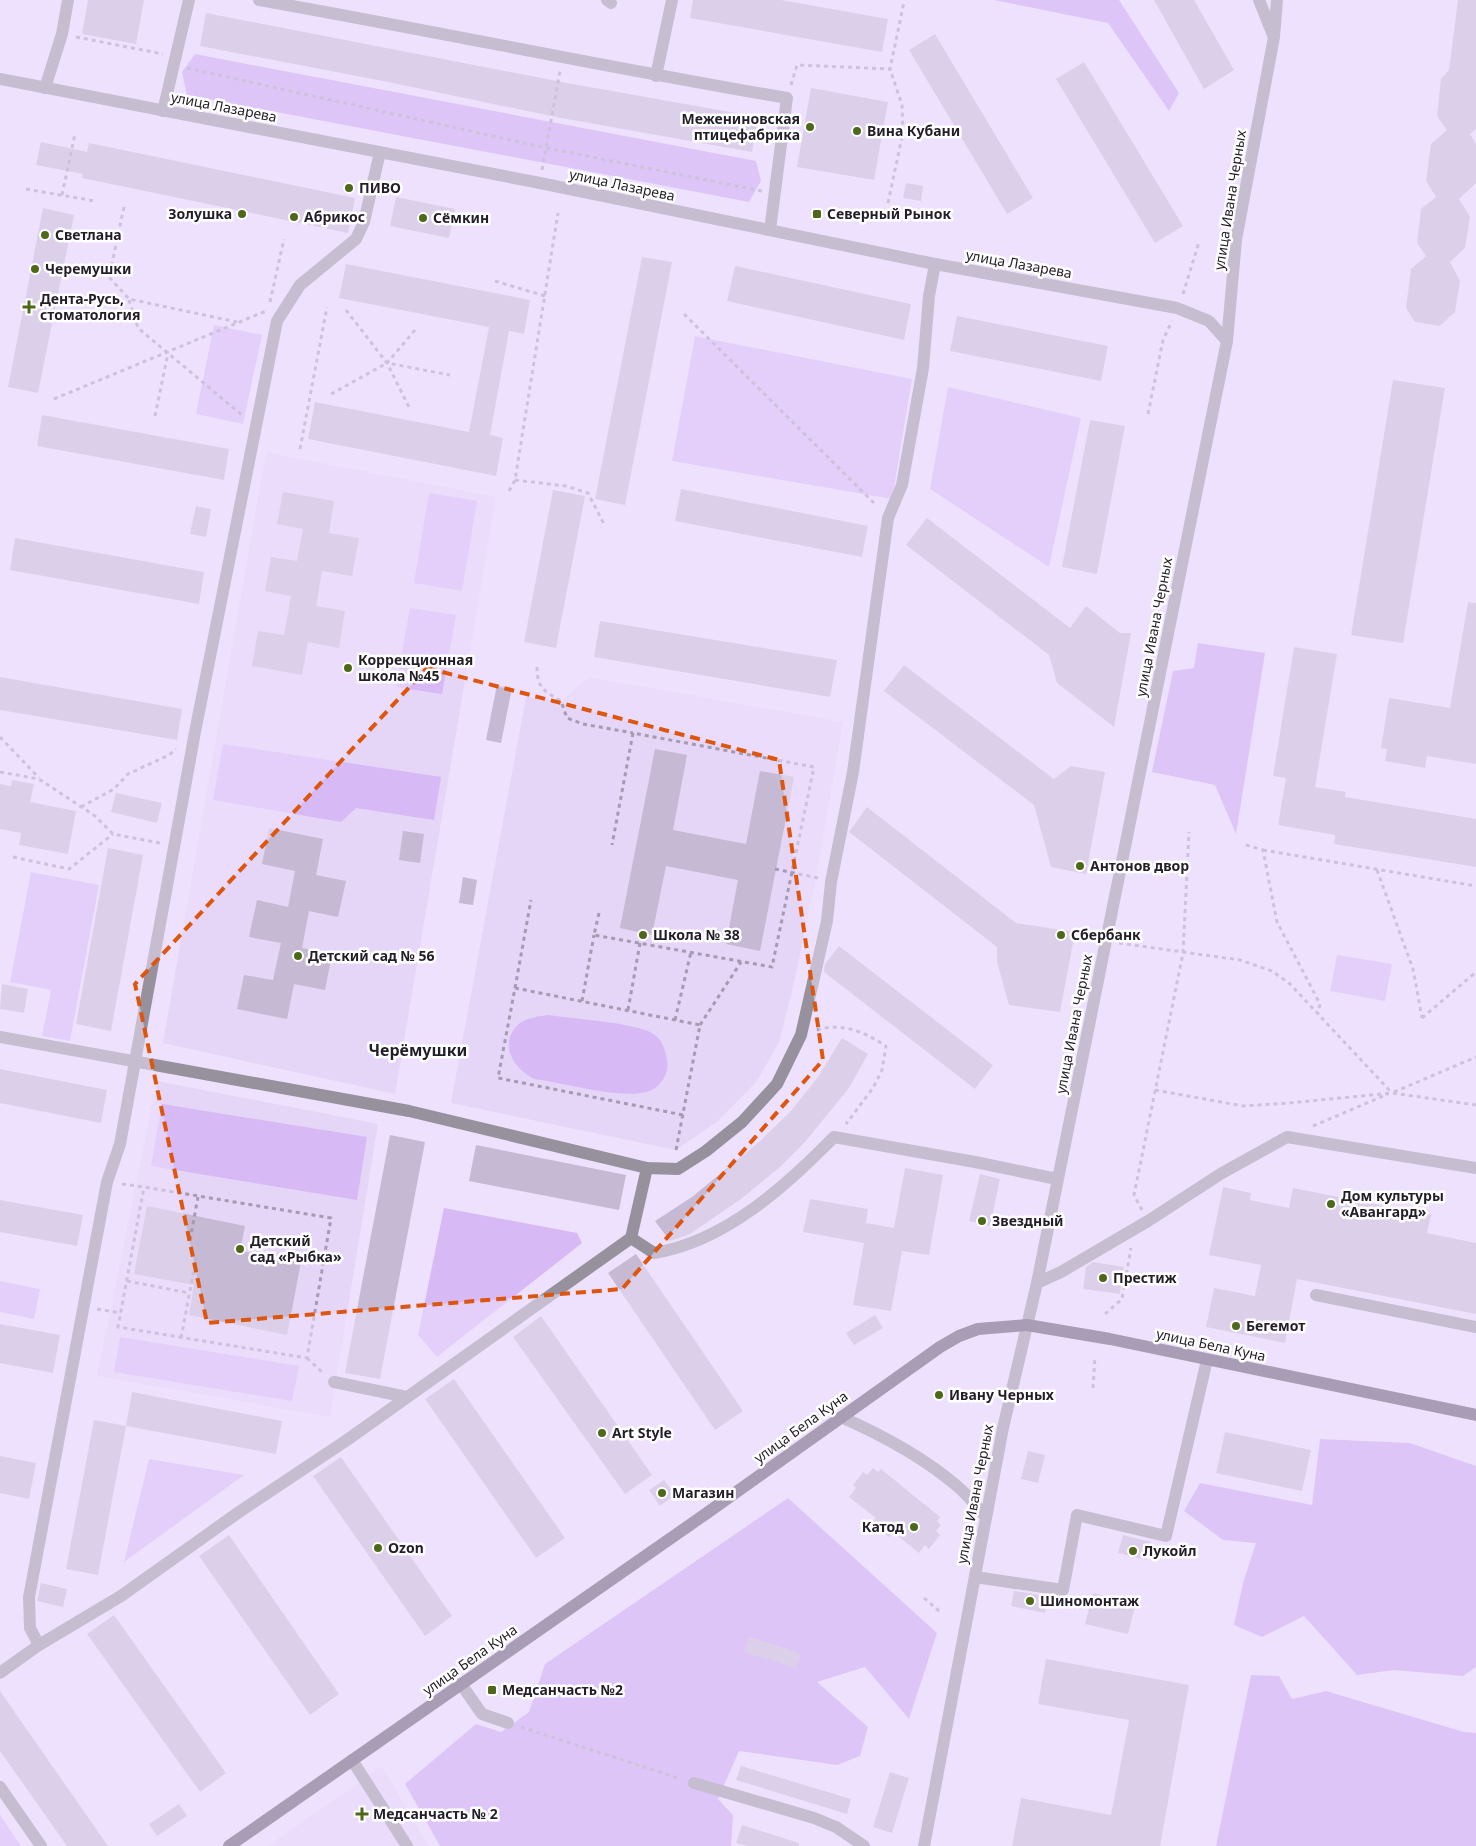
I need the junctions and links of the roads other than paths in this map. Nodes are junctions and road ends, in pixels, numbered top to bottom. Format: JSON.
{"nodes":[{"id":1,"x":68,"y":0,"type":"edge"},
{"id":2,"x":189,"y":0,"type":"edge"},
{"id":3,"x":259,"y":0,"type":"edge"},
{"id":4,"x":672,"y":0,"type":"edge"},
{"id":5,"x":1259,"y":0,"type":"edge"},
{"id":6,"x":1277,"y":0,"type":"edge"},
{"id":7,"x":1274,"y":37,"type":"junction"},
{"id":8,"x":656,"y":76,"type":"junction"},
{"id":9,"x":0,"y":79,"type":"edge"},
{"id":10,"x":45,"y":88,"type":"junction"},
{"id":11,"x":163,"y":111,"type":"junction"},
{"id":12,"x":380,"y":152,"type":"junction"},
{"id":13,"x":770,"y":230,"type":"junction"},
{"id":14,"x":935,"y":264,"type":"junction"},
{"id":15,"x":1227,"y":341,"type":"junction"},
{"id":16,"x":0,"y":1037,"type":"edge"},
{"id":17,"x":135,"y":1062,"type":"junction"},
{"id":18,"x":647,"y":1168,"type":"junction"},
{"id":19,"x":1476,"y":1168,"type":"edge"},
{"id":20,"x":1058,"y":1180,"type":"junction"},
{"id":21,"x":631,"y":1238,"type":"junction"},
{"id":22,"x":1037,"y":1284,"type":"junction"},
{"id":23,"x":1316,"y":1295,"type":"dead end"},
{"id":24,"x":1026,"y":1325,"type":"junction"},
{"id":25,"x":1476,"y":1327,"type":"edge"},
{"id":26,"x":1207,"y":1360,"type":"junction"},
{"id":27,"x":334,"y":1382,"type":"road end"},
{"id":28,"x":407,"y":1397,"type":"junction"},
{"id":29,"x":1476,"y":1415,"type":"edge"},
{"id":30,"x":841,"y":1417,"type":"junction"},
{"id":31,"x":986,"y":1517,"type":"junction"},
{"id":32,"x":974,"y":1576,"type":"junction"},
{"id":33,"x":39,"y":1645,"type":"junction"},
{"id":34,"x":0,"y":1672,"type":"edge"},
{"id":35,"x":461,"y":1684,"type":"junction"},
{"id":36,"x":508,"y":1723,"type":"road end"},
{"id":37,"x":352,"y":1760,"type":"junction"},
{"id":38,"x":694,"y":1783,"type":"road end"},
{"id":39,"x":0,"y":1787,"type":"edge"},
{"id":40,"x":41,"y":1846,"type":"edge"},
{"id":41,"x":229,"y":1846,"type":"edge"},
{"id":42,"x":407,"y":1846,"type":"edge"},
{"id":43,"x":864,"y":1846,"type":"edge"},
{"id":44,"x":924,"y":1846,"type":"edge"}],
"edges":[{"from":1,"to":10,"type":"street"},
{"from":2,"to":11,"type":"street"},
{"from":3,"to":8,"type":"street"},
{"from":4,"to":8,"type":"street"},
{"from":5,"to":7,"type":"street"},
{"from":6,"to":7,"type":"street","name":"улица Ивана Черных"},
{"from":7,"to":15,"type":"street","name":"улица Ивана Черных"},
{"from":8,"to":13,"type":"street"},
{"from":9,"to":10,"type":"street","name":"улица Лазарева"},
{"from":10,"to":11,"type":"street","name":"улица Лазарева"},
{"from":11,"to":12,"type":"street","name":"улица Лазарева"},
{"from":12,"to":13,"type":"street","name":"улица Лазарева"},
{"from":12,"to":17,"type":"street"},
{"from":13,"to":14,"type":"street","name":"улица Лазарева"},
{"from":14,"to":15,"type":"street","name":"улица Лазарева"},
{"from":14,"to":18,"type":"street"},
{"from":15,"to":20,"type":"street","name":"улица Ивана Черных"},
{"from":16,"to":17,"type":"street"},
{"from":17,"to":18,"type":"street"},
{"from":17,"to":33,"type":"street"},
{"from":18,"to":21,"type":"street"},
{"from":19,"to":22,"type":"street"},
{"from":20,"to":21,"type":"street"},
{"from":20,"to":22,"type":"street","name":"улица Ивана Черных"},
{"from":21,"to":28,"type":"street"},
{"from":22,"to":24,"type":"street","name":"улица Ивана Черных"},
{"from":23,"to":25,"type":"street"},
{"from":24,"to":26,"type":"main road","name":"улица Бела Куна"},
{"from":24,"to":30,"type":"main road","name":"улица Бела Куна"},
{"from":24,"to":31,"type":"street","name":"улица Ивана Черных"},
{"from":26,"to":29,"type":"main road","name":"улица Бела Куна"},
{"from":26,"to":32,"type":"street"},
{"from":27,"to":28,"type":"street"},
{"from":28,"to":33,"type":"street"},
{"from":30,"to":31,"type":"street"},
{"from":30,"to":35,"type":"main road","name":"улица Бела Куна"},
{"from":31,"to":32,"type":"street","name":"улица Ивана Черных"},
{"from":32,"to":44,"type":"street","name":"улица Ивана Черных"},
{"from":33,"to":34,"type":"street"},
{"from":35,"to":36,"type":"street"},
{"from":35,"to":37,"type":"main road","name":"улица Бела Куна"},
{"from":37,"to":41,"type":"main road","name":"улица Бела Куна"},
{"from":37,"to":42,"type":"street"},
{"from":38,"to":43,"type":"street"},
{"from":39,"to":40,"type":"street"}]}
